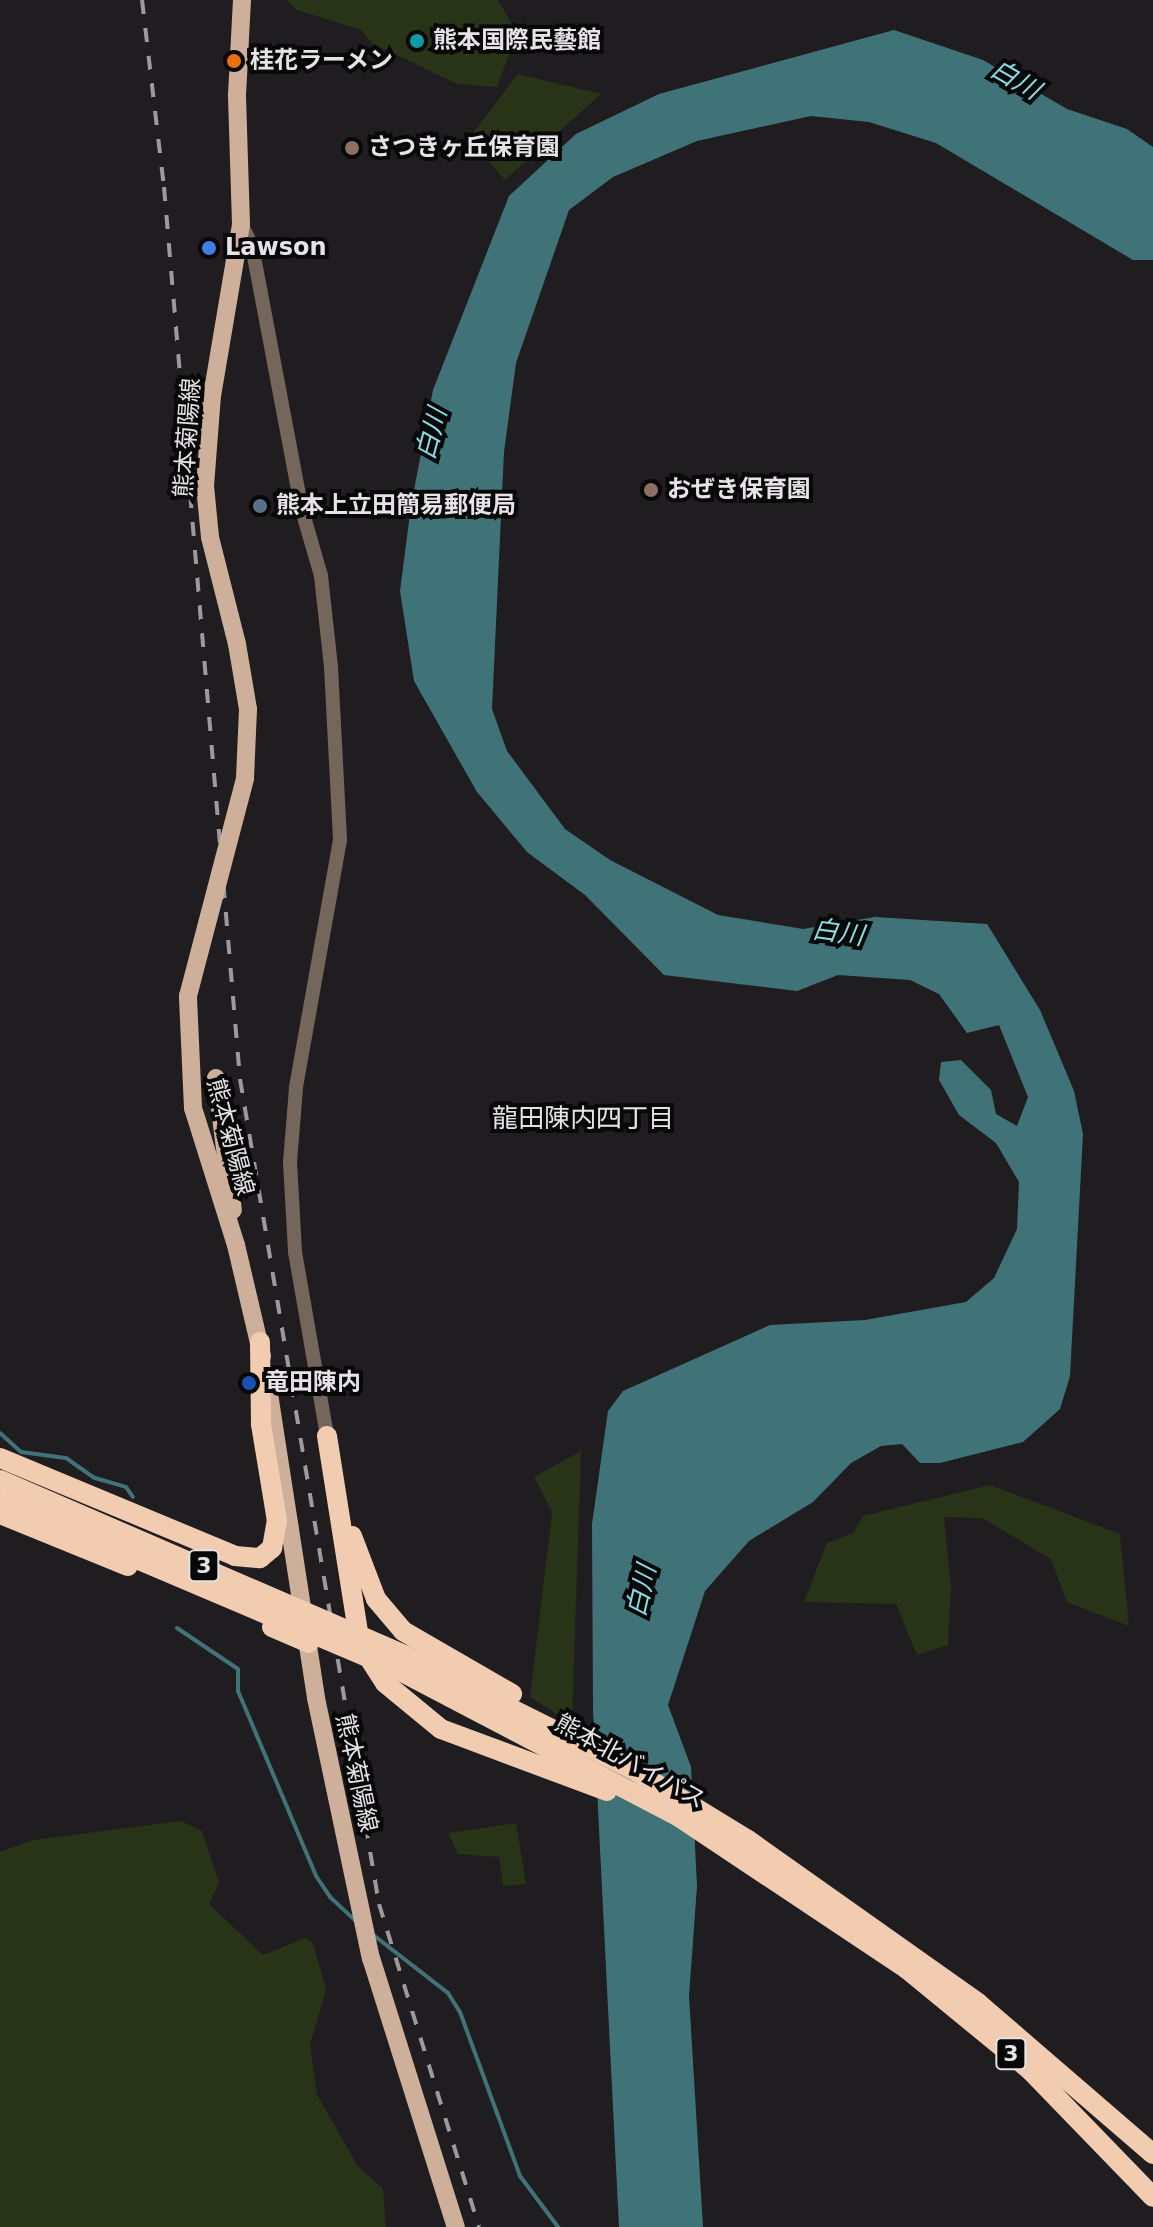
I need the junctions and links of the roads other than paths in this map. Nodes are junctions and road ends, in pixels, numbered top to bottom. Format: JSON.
{"nodes":[{"id":1,"x":242,"y":0,"type":"edge"},
{"id":2,"x":241,"y":224,"type":"junction"},
{"id":3,"x":216,"y":1078,"type":"dead end"},
{"id":4,"x":236,"y":1245,"type":"junction"},
{"id":5,"x":260,"y":1342,"type":"junction"},
{"id":6,"x":327,"y":1436,"type":"junction"},
{"id":7,"x":0,"y":1458,"type":"edge"},
{"id":8,"x":0,"y":1480,"type":"edge"},
{"id":9,"x":0,"y":1501,"type":"edge"},
{"id":10,"x":0,"y":1514,"type":"edge"},
{"id":11,"x":309,"y":1643,"type":"junction"},
{"id":12,"x":403,"y":1664,"type":"junction"},
{"id":13,"x":517,"y":1712,"type":"junction"},
{"id":14,"x":679,"y":1817,"type":"junction"},
{"id":15,"x":857,"y":1924,"type":"junction"},
{"id":16,"x":1153,"y":2154,"type":"edge"},
{"id":17,"x":1153,"y":2197,"type":"edge"},
{"id":18,"x":456,"y":2227,"type":"edge"}],
"edges":[{"from":1,"to":2,"type":"main road","name":"熊本菊陽線"},
{"from":2,"to":4,"type":"main road","name":"熊本菊陽線","bridge":true},
{"from":2,"to":6,"type":"street"},
{"from":3,"to":4,"type":"main road"},
{"from":4,"to":5,"type":"main road","name":"熊本菊陽線"},
{"from":5,"to":7,"type":"highway"},
{"from":5,"to":11,"type":"main road","name":"熊本菊陽線"},
{"from":6,"to":13,"type":"highway","number":"3"},
{"from":6,"to":14,"type":"highway","number":"3"},
{"from":8,"to":12,"type":"highway","name":"熊本北バイパス","number":"3","bridge":true},
{"from":9,"to":12,"type":"highway","name":"熊本北バイパス","number":"3","bridge":true},
{"from":10,"to":11,"type":"highway"},
{"from":11,"to":18,"type":"main road","name":"熊本菊陽線"},
{"from":12,"to":13,"type":"highway","name":"熊本北バイパス","number":"3"},
{"from":13,"to":14,"type":"highway","name":"熊本北バイパス","number":"3"},
{"from":13,"to":15,"type":"highway","name":"熊本北バイパス","number":"3"},
{"from":14,"to":15,"type":"highway","name":"熊本北バイパス","number":"3"},
{"from":15,"to":16,"type":"highway","name":"熊本北バイパス","number":"3"},
{"from":15,"to":17,"type":"highway","name":"熊本北バイパス","number":"3"}]}
